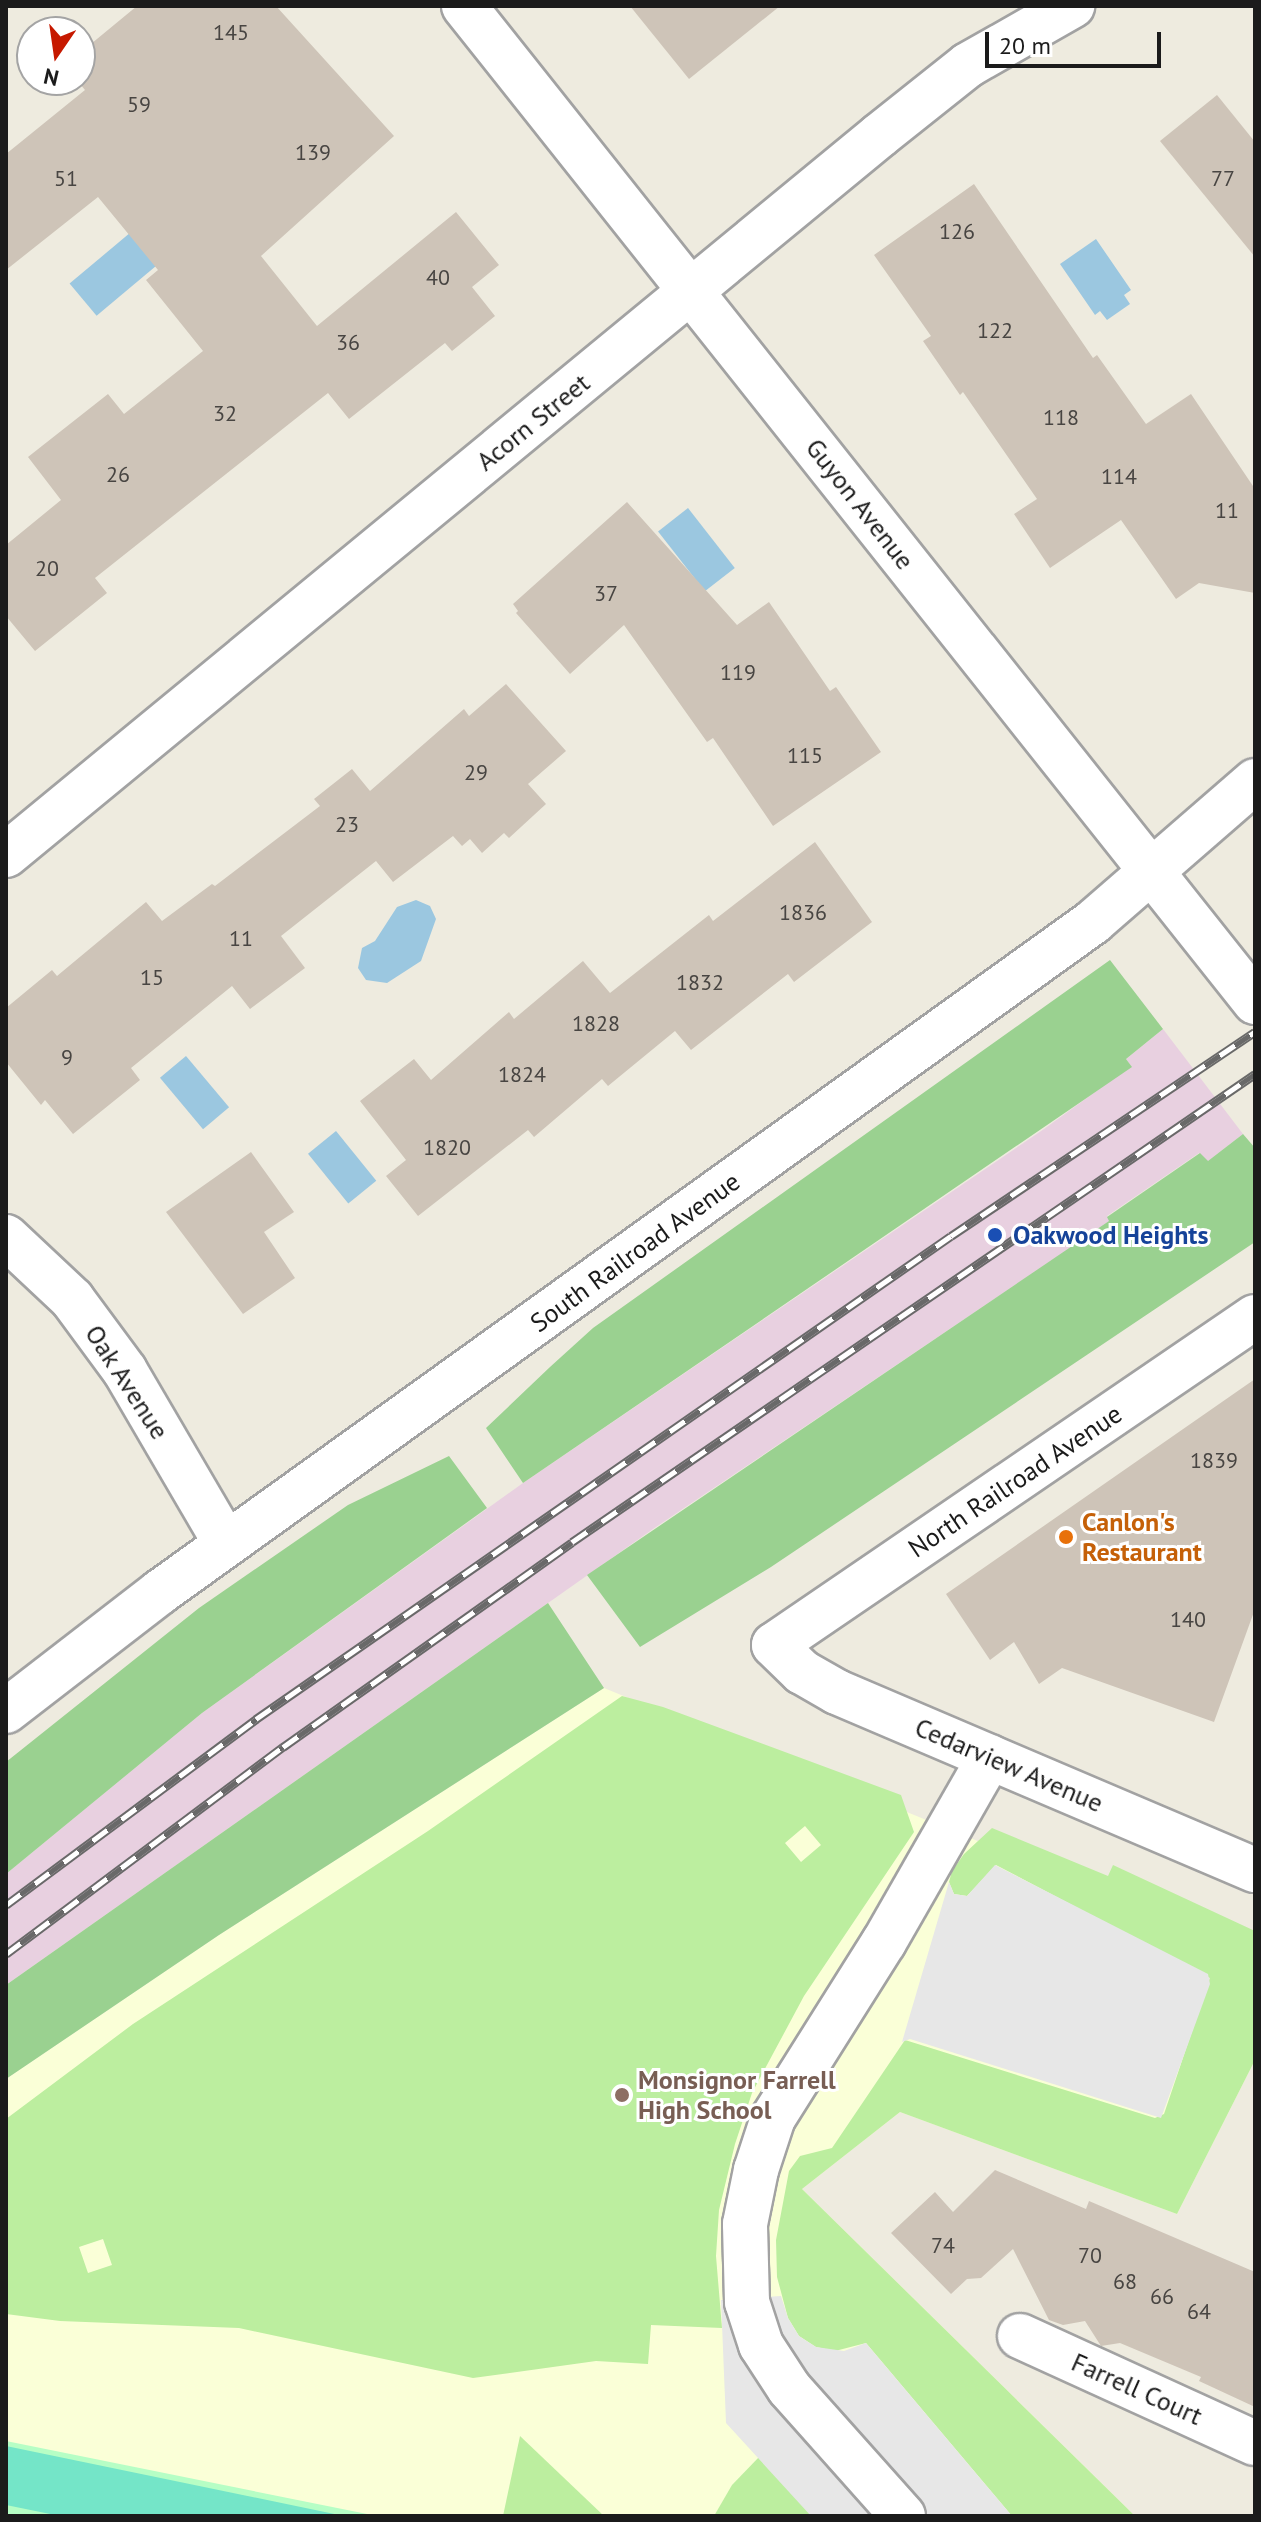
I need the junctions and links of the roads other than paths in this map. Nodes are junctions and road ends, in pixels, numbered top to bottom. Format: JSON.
{"nodes":[{"id":1,"x":464,"y":6,"type":"edge"},
{"id":2,"x":1072,"y":6,"type":"edge"},
{"id":3,"x":693,"y":291,"type":"junction"},
{"id":4,"x":1255,"y":781,"type":"edge"},
{"id":5,"x":6,"y":855,"type":"edge"},
{"id":6,"x":1148,"y":871,"type":"junction"},
{"id":7,"x":1255,"y":1002,"type":"edge"},
{"id":8,"x":6,"y":1237,"type":"edge"},
{"id":9,"x":1255,"y":1317,"type":"edge"},
{"id":10,"x":226,"y":1544,"type":"junction"},
{"id":11,"x":774,"y":1645,"type":"joint"},
{"id":12,"x":6,"y":1711,"type":"edge"},
{"id":13,"x":990,"y":1757,"type":"junction"},
{"id":14,"x":1255,"y":1870,"type":"edge"},
{"id":15,"x":1020,"y":2336,"type":"dead end"},
{"id":16,"x":1255,"y":2443,"type":"edge"},
{"id":17,"x":903,"y":2516,"type":"edge"}],
"edges":[{"from":1,"to":3,"type":"street","name":"Guyon Avenue"},
{"from":2,"to":3,"type":"street","name":"Acorn Street"},
{"from":3,"to":5,"type":"street","name":"Acorn Street"},
{"from":3,"to":6,"type":"street","name":"Guyon Avenue"},
{"from":4,"to":6,"type":"street","name":"South Railroad Avenue"},
{"from":6,"to":7,"type":"street","name":"Guyon Avenue"},
{"from":6,"to":10,"type":"street","name":"South Railroad Avenue"},
{"from":8,"to":10,"type":"street","name":"Oak Avenue"},
{"from":9,"to":11,"type":"street","name":"North Railroad Avenue"},
{"from":10,"to":12,"type":"street","name":"South Railroad Avenue"},
{"from":11,"to":13,"type":"street","name":"Cedarview Avenue"},
{"from":13,"to":14,"type":"street","name":"Cedarview Avenue"},
{"from":13,"to":17,"type":"street"},
{"from":15,"to":16,"type":"street","name":"Farrell Court"}]}
